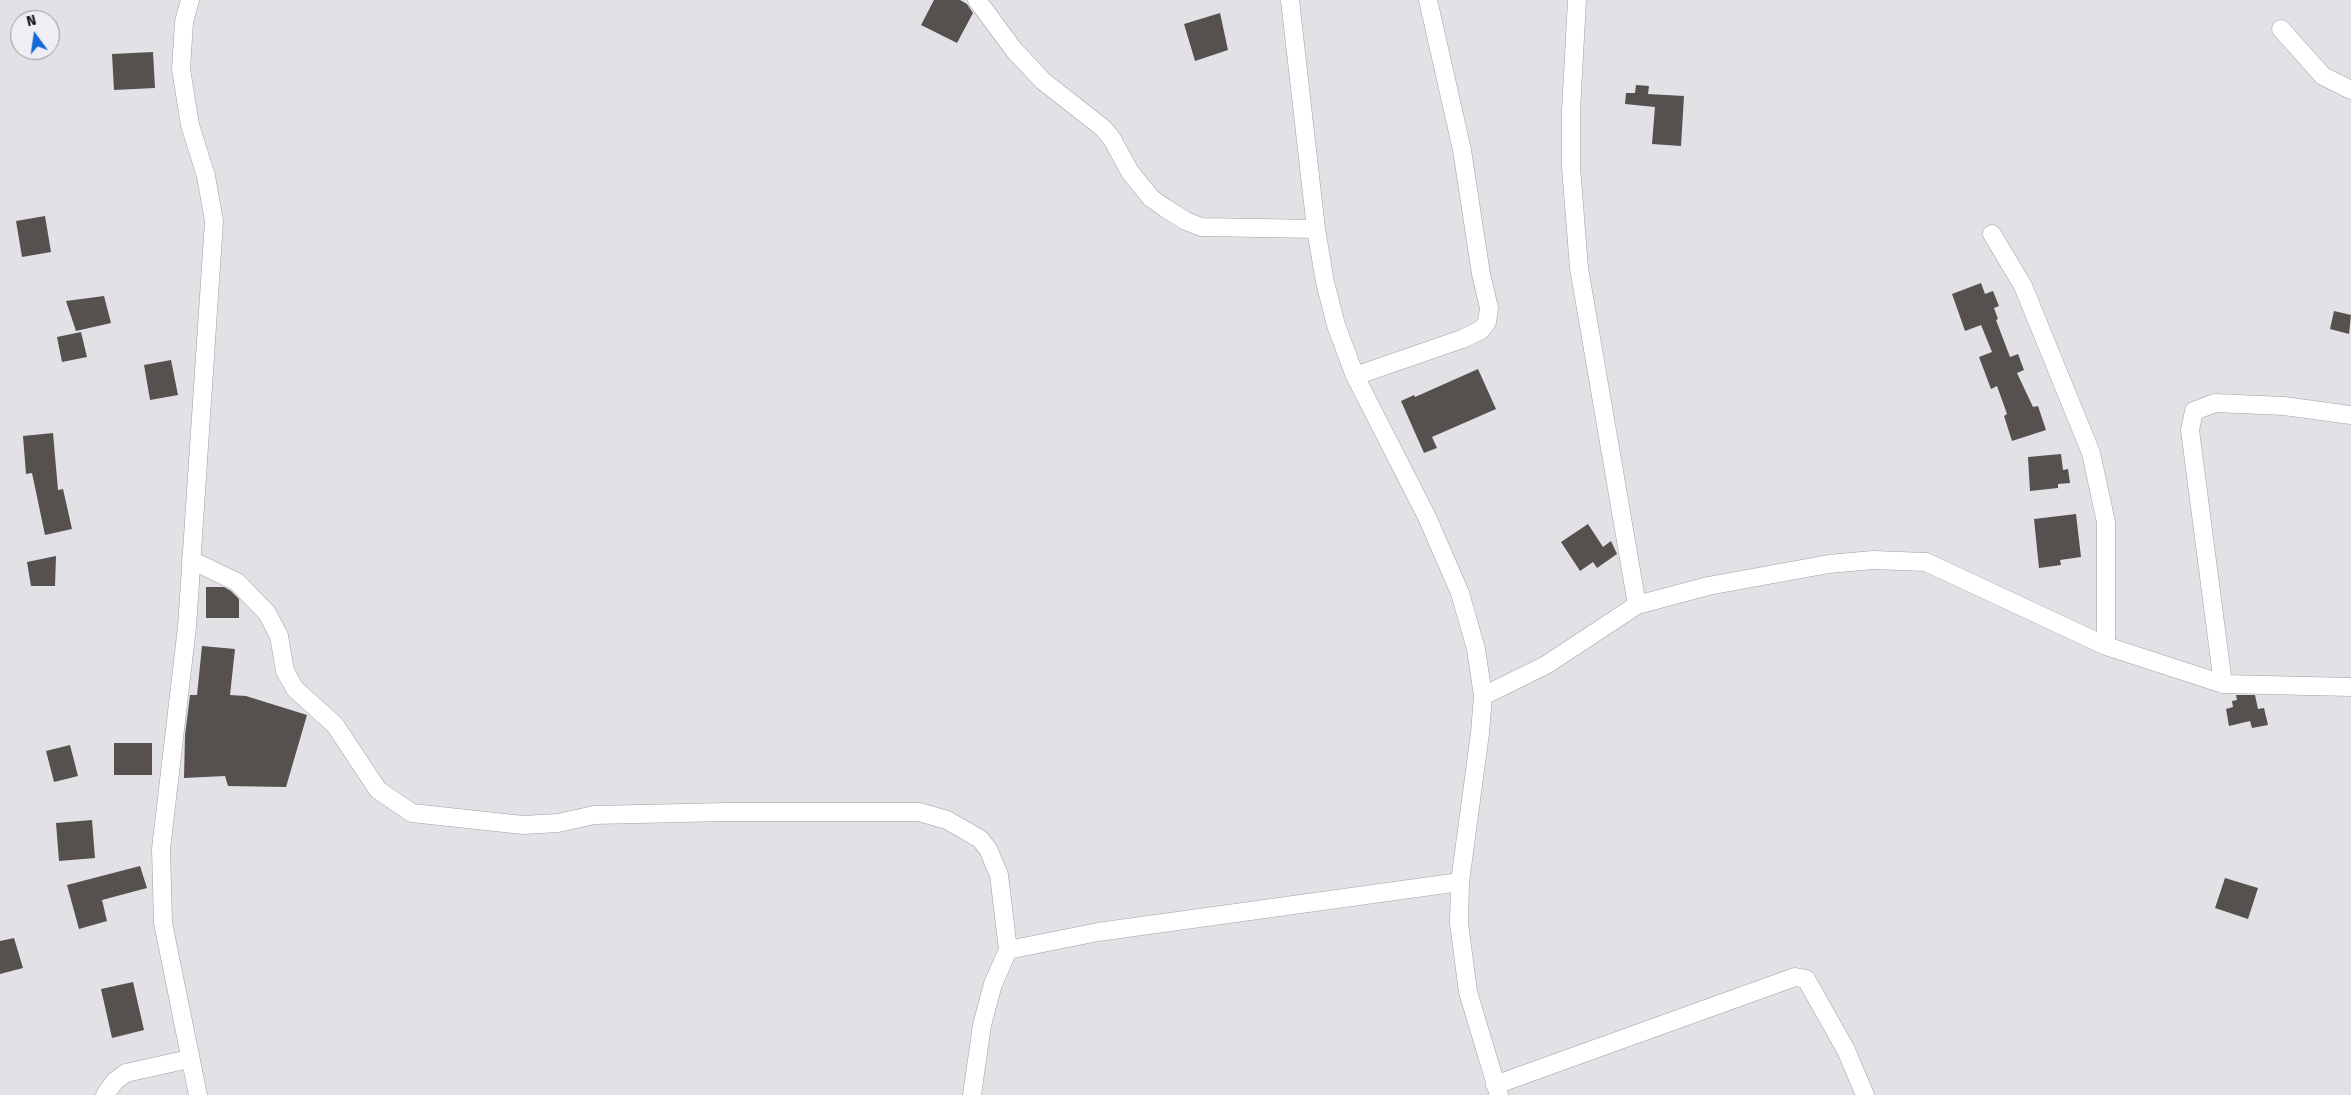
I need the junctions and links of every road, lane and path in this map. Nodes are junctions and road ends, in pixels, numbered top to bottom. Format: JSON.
{"nodes":[{"id":1,"x":190,"y":0,"type":"edge"},
{"id":2,"x":977,"y":0,"type":"edge"},
{"id":3,"x":1290,"y":0,"type":"edge"},
{"id":4,"x":1428,"y":0,"type":"edge"},
{"id":5,"x":1577,"y":0,"type":"edge"},
{"id":6,"x":2281,"y":29,"type":"dead end"},
{"id":7,"x":2351,"y":90,"type":"edge"},
{"id":8,"x":1316,"y":229,"type":"junction"},
{"id":9,"x":1992,"y":234,"type":"dead end"},
{"id":10,"x":1355,"y":376,"type":"junction"},
{"id":11,"x":2351,"y":415,"type":"edge"},
{"id":12,"x":191,"y":560,"type":"junction"},
{"id":13,"x":1637,"y":605,"type":"junction"},
{"id":14,"x":2106,"y":646,"type":"junction"},
{"id":15,"x":2223,"y":684,"type":"junction"},
{"id":16,"x":2351,"y":687,"type":"edge"},
{"id":17,"x":1483,"y":696,"type":"junction"},
{"id":18,"x":1460,"y":882,"type":"junction"},
{"id":19,"x":1008,"y":950,"type":"junction"},
{"id":20,"x":189,"y":1059,"type":"junction"},
{"id":21,"x":1497,"y":1090,"type":"edge"},
{"id":22,"x":105,"y":1095,"type":"edge"},
{"id":23,"x":198,"y":1095,"type":"edge"},
{"id":24,"x":972,"y":1095,"type":"edge"},
{"id":25,"x":1865,"y":1095,"type":"edge"}],
"edges":[{"from":1,"to":12,"type":"street"},
{"from":2,"to":8,"type":"street"},
{"from":3,"to":8,"type":"street"},
{"from":4,"to":10,"type":"street"},
{"from":5,"to":13,"type":"street"},
{"from":6,"to":7,"type":"street"},
{"from":8,"to":10,"type":"street"},
{"from":9,"to":14,"type":"street"},
{"from":10,"to":17,"type":"street"},
{"from":11,"to":15,"type":"street"},
{"from":12,"to":19,"type":"street"},
{"from":12,"to":20,"type":"street"},
{"from":13,"to":14,"type":"street"},
{"from":13,"to":17,"type":"street"},
{"from":14,"to":15,"type":"street"},
{"from":15,"to":16,"type":"street"},
{"from":17,"to":18,"type":"street"},
{"from":18,"to":19,"type":"street"},
{"from":18,"to":21,"type":"street"},
{"from":19,"to":24,"type":"street"},
{"from":20,"to":22,"type":"street"},
{"from":20,"to":23,"type":"street"},
{"from":21,"to":25,"type":"street"}]}
